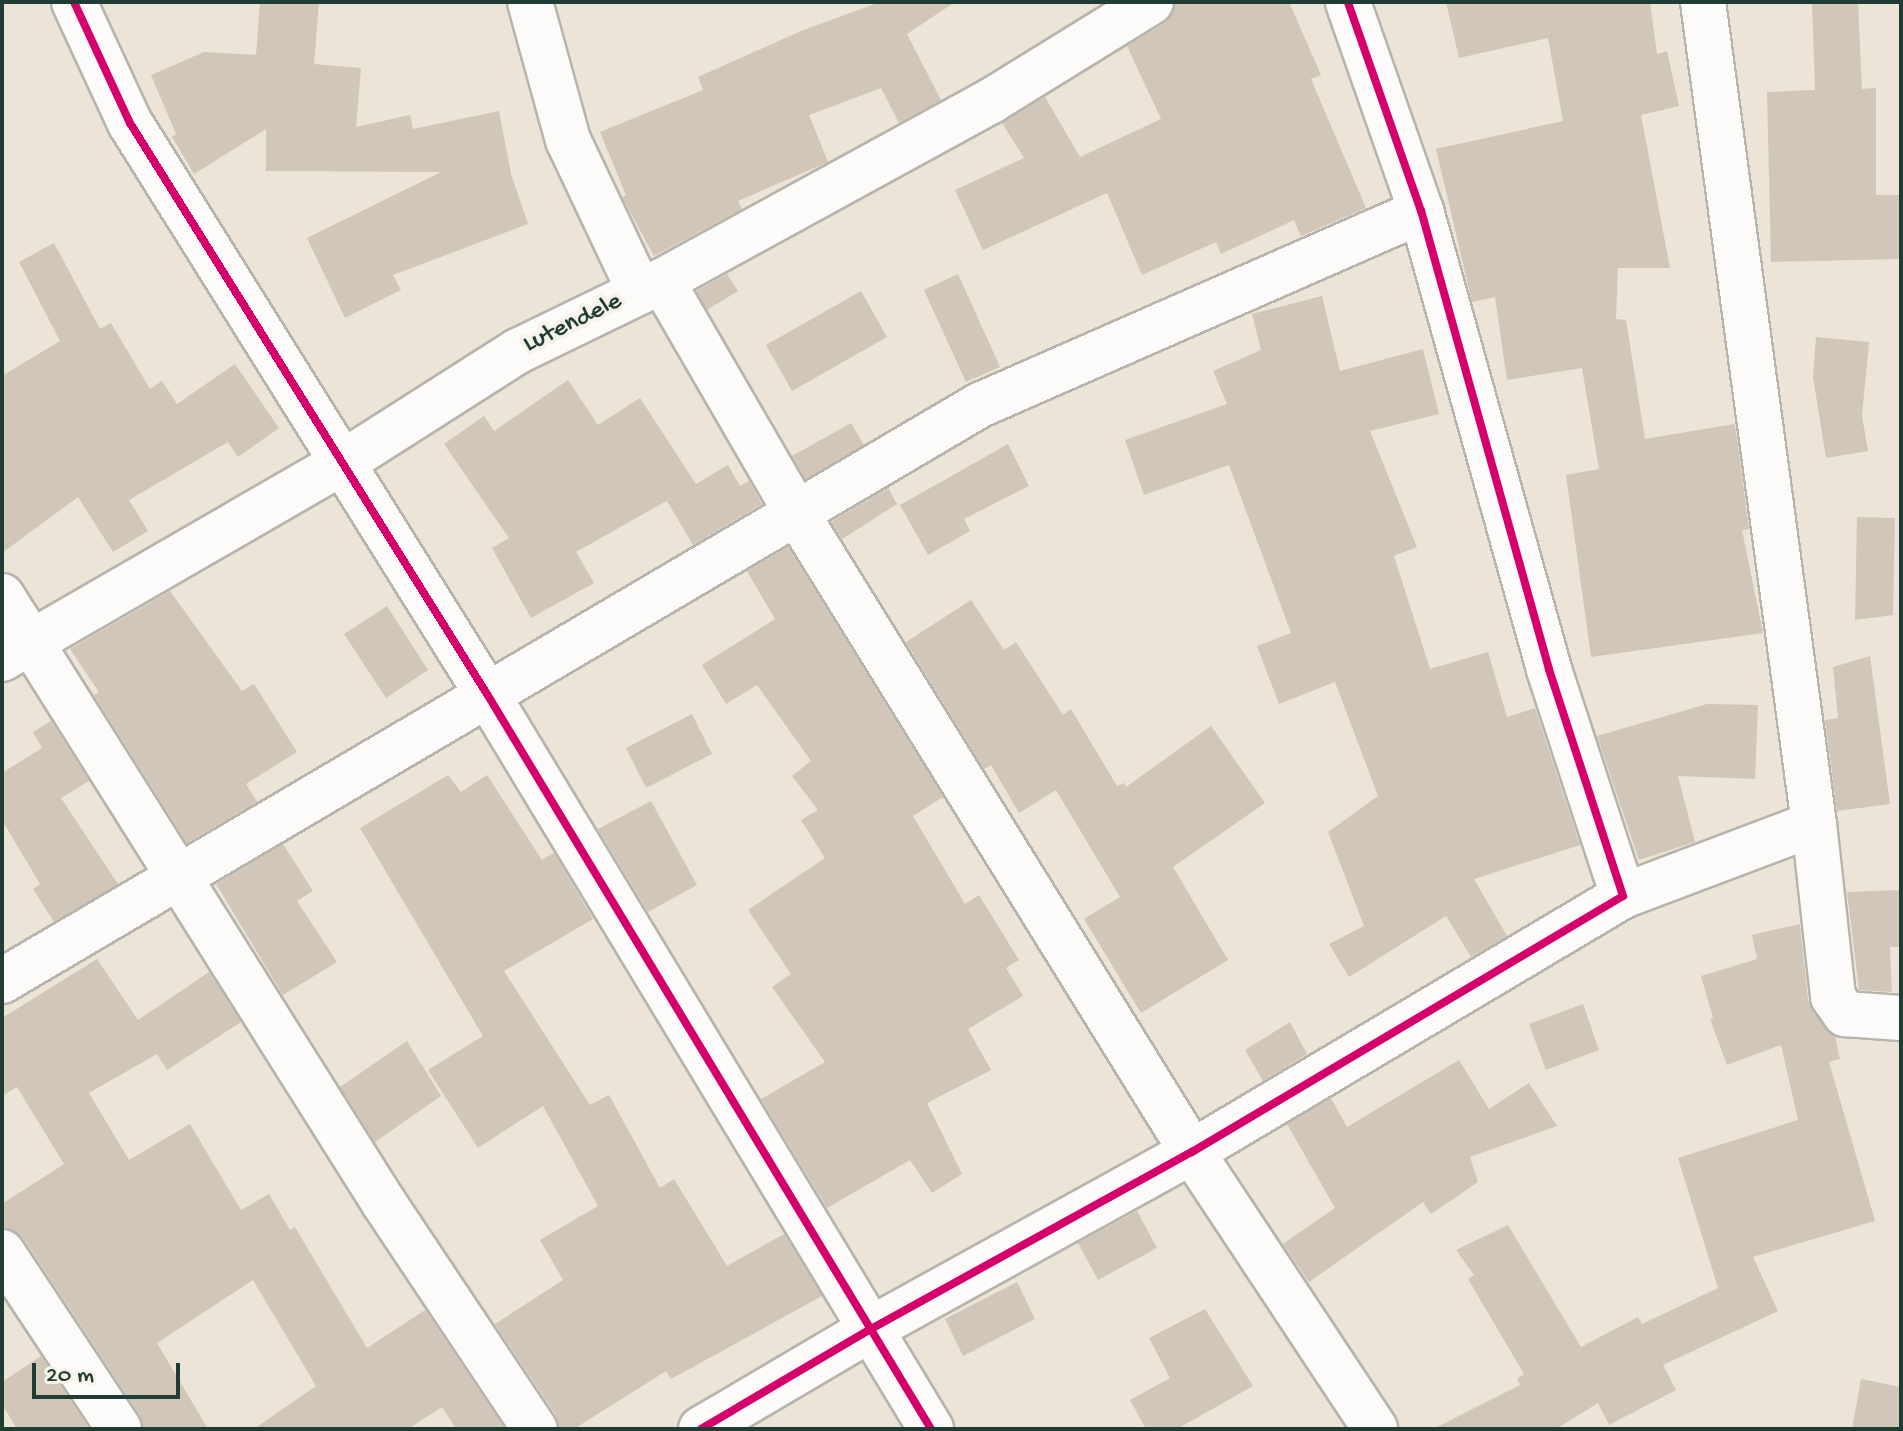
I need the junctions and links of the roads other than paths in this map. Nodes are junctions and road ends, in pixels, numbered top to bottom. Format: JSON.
{"nodes":[{"id":1,"x":74,"y":2,"type":"edge"},
{"id":2,"x":530,"y":2,"type":"edge"},
{"id":3,"x":1151,"y":2,"type":"edge"},
{"id":4,"x":1348,"y":2,"type":"edge"},
{"id":5,"x":1703,"y":2,"type":"edge"},
{"id":6,"x":1421,"y":211,"type":"junction"},
{"id":7,"x":651,"y":286,"type":"junction"},
{"id":8,"x":342,"y":463,"type":"junction"},
{"id":9,"x":797,"y":514,"type":"junction"},
{"id":10,"x":2,"y":596,"type":"edge"},
{"id":11,"x":17,"y":651,"type":"edge"},
{"id":12,"x":487,"y":694,"type":"junction"},
{"id":13,"x":1814,"y":824,"type":"junction"},
{"id":14,"x":180,"y":876,"type":"junction"},
{"id":15,"x":1623,"y":896,"type":"junction"},
{"id":16,"x":2,"y":981,"type":"edge"},
{"id":17,"x":1901,"y":1018,"type":"edge"},
{"id":18,"x":1192,"y":1152,"type":"junction"},
{"id":19,"x":2,"y":1252,"type":"edge"},
{"id":20,"x":869,"y":1330,"type":"junction"},
{"id":21,"x":119,"y":1429,"type":"edge"},
{"id":22,"x":535,"y":1429,"type":"edge"},
{"id":23,"x":701,"y":1429,"type":"edge"},
{"id":24,"x":931,"y":1429,"type":"edge"},
{"id":25,"x":1375,"y":1429,"type":"edge"}],
"edges":[{"from":1,"to":8,"type":"street"},
{"from":2,"to":7,"type":"street"},
{"from":3,"to":7,"type":"street","name":"Lutendele"},
{"from":4,"to":6,"type":"street"},
{"from":5,"to":13,"type":"street"},
{"from":6,"to":9,"type":"street"},
{"from":6,"to":15,"type":"street"},
{"from":7,"to":8,"type":"street","name":"Lutendele"},
{"from":7,"to":9,"type":"street"},
{"from":8,"to":11,"type":"street","name":"Lutendele"},
{"from":8,"to":12,"type":"street"},
{"from":9,"to":12,"type":"street"},
{"from":9,"to":18,"type":"street"},
{"from":10,"to":11,"type":"street"},
{"from":11,"to":14,"type":"street"},
{"from":12,"to":14,"type":"street"},
{"from":12,"to":20,"type":"street"},
{"from":13,"to":15,"type":"street"},
{"from":13,"to":17,"type":"street"},
{"from":14,"to":16,"type":"street"},
{"from":14,"to":22,"type":"street"},
{"from":15,"to":18,"type":"street"},
{"from":18,"to":20,"type":"street"},
{"from":18,"to":25,"type":"street"},
{"from":19,"to":21,"type":"street"},
{"from":20,"to":23,"type":"street"},
{"from":20,"to":24,"type":"street"}]}
